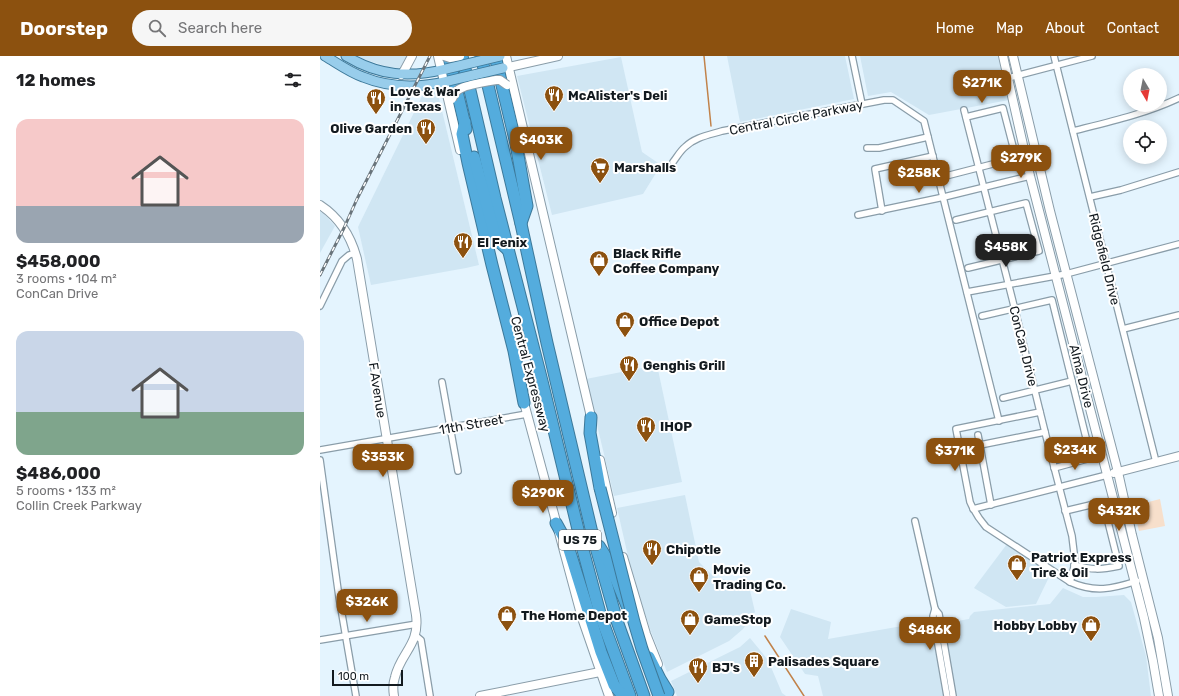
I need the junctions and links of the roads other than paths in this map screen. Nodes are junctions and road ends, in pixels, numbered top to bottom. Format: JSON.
{"nodes":[{"id":1,"x":325,"y":56,"type":"edge"},
{"id":2,"x":412,"y":56,"type":"edge"},
{"id":3,"x":438,"y":56,"type":"edge"},
{"id":4,"x":444,"y":56,"type":"edge"},
{"id":5,"x":448,"y":56,"type":"edge"},
{"id":6,"x":461,"y":56,"type":"edge"},
{"id":7,"x":481,"y":56,"type":"edge"},
{"id":8,"x":495,"y":56,"type":"edge"},
{"id":9,"x":501,"y":56,"type":"edge"},
{"id":10,"x":506,"y":56,"type":"edge"},
{"id":11,"x":558,"y":56,"type":"edge"},
{"id":12,"x":852,"y":56,"type":"edge"},
{"id":13,"x":1003,"y":56,"type":"edge"},
{"id":14,"x":1013,"y":56,"type":"edge"},
{"id":15,"x":1054,"y":56,"type":"edge"},
{"id":16,"x":1092,"y":56,"type":"edge"},
{"id":17,"x":348,"y":57,"type":"edge"},
{"id":18,"x":1056,"y":65,"type":"junction"},
{"id":19,"x":506,"y":67,"type":"junction"},
{"id":20,"x":346,"y":69,"type":"junction"},
{"id":21,"x":443,"y":69,"type":"junction"},
{"id":22,"x":401,"y":75,"type":"junction"},
{"id":23,"x":1018,"y":75,"type":"junction"},
{"id":24,"x":1008,"y":78,"type":"junction"},
{"id":25,"x":446,"y":82,"type":"junction"},
{"id":26,"x":514,"y":93,"type":"junction"},
{"id":27,"x":1179,"y":98,"type":"edge"},
{"id":28,"x":862,"y":104,"type":"junction"},
{"id":29,"x":450,"y":110,"type":"junction"},
{"id":30,"x":964,"y":110,"type":"dead end"},
{"id":31,"x":966,"y":117,"type":"junction"},
{"id":32,"x":465,"y":122,"type":"junction"},
{"id":33,"x":1073,"y":131,"type":"junction"},
{"id":34,"x":928,"y":137,"type":"junction"},
{"id":35,"x":867,"y":148,"type":"dead end"},
{"id":36,"x":933,"y":156,"type":"junction"},
{"id":37,"x":673,"y":162,"type":"dead end"},
{"id":38,"x":979,"y":168,"type":"junction"},
{"id":39,"x":1179,"y":172,"type":"edge"},
{"id":40,"x":946,"y":176,"type":"dead end"},
{"id":41,"x":1030,"y":176,"type":"junction"},
{"id":42,"x":984,"y":188,"type":"junction"},
{"id":43,"x":1090,"y":197,"type":"junction"},
{"id":44,"x":944,"y":198,"type":"junction"},
{"id":45,"x":320,"y":205,"type":"edge"},
{"id":46,"x":882,"y":211,"type":"junction"},
{"id":47,"x":990,"y":211,"type":"junction"},
{"id":48,"x":858,"y":215,"type":"dead end"},
{"id":49,"x":956,"y":220,"type":"dead end"},
{"id":50,"x":521,"y":224,"type":"junction"},
{"id":51,"x":1179,"y":244,"type":"edge"},
{"id":52,"x":508,"y":251,"type":"junction"},
{"id":53,"x":355,"y":253,"type":"junction"},
{"id":54,"x":1002,"y":260,"type":"junction"},
{"id":55,"x":1106,"y":263,"type":"junction"},
{"id":56,"x":968,"y":268,"type":"dead end"},
{"id":57,"x":1066,"y":274,"type":"junction"},
{"id":58,"x":1056,"y":276,"type":"junction"},
{"id":59,"x":1009,"y":285,"type":"junction"},
{"id":60,"x":967,"y":292,"type":"junction"},
{"id":61,"x":320,"y":306,"type":"edge"},
{"id":62,"x":1014,"y":308,"type":"junction"},
{"id":63,"x":1179,"y":315,"type":"edge"},
{"id":64,"x":982,"y":316,"type":"dead end"},
{"id":65,"x":1123,"y":330,"type":"junction"},
{"id":66,"x":1072,"y":381,"type":"junction"},
{"id":67,"x":442,"y":382,"type":"dead end"},
{"id":68,"x":1035,"y":390,"type":"junction"},
{"id":69,"x":1003,"y":398,"type":"dead end"},
{"id":70,"x":524,"y":403,"type":"junction"},
{"id":71,"x":1040,"y":412,"type":"junction"},
{"id":72,"x":527,"y":414,"type":"junction"},
{"id":73,"x":591,"y":417,"type":"junction"},
{"id":74,"x":999,"y":421,"type":"junction"},
{"id":75,"x":450,"y":428,"type":"junction"},
{"id":76,"x":1045,"y":432,"type":"junction"},
{"id":77,"x":978,"y":435,"type":"dead end"},
{"id":78,"x":386,"y":438,"type":"junction"},
{"id":79,"x":980,"y":445,"type":"junction"},
{"id":80,"x":320,"y":450,"type":"edge"},
{"id":81,"x":1179,"y":456,"type":"edge"},
{"id":82,"x":320,"y":460,"type":"edge"},
{"id":83,"x":1156,"y":462,"type":"junction"},
{"id":84,"x":1054,"y":468,"type":"junction"},
{"id":85,"x":458,"y":471,"type":"dead end"},
{"id":86,"x":1118,"y":472,"type":"junction"},
{"id":87,"x":1107,"y":475,"type":"junction"},
{"id":88,"x":1059,"y":488,"type":"junction"},
{"id":89,"x":991,"y":504,"type":"junction"},
{"id":90,"x":973,"y":509,"type":"junction"},
{"id":91,"x":1065,"y":510,"type":"junction"},
{"id":92,"x":915,"y":520,"type":"dead end"},
{"id":93,"x":556,"y":523,"type":"junction"},
{"id":94,"x":593,"y":537,"type":"junction"},
{"id":95,"x":1074,"y":565,"type":"junction"},
{"id":96,"x":1143,"y":580,"type":"junction"},
{"id":97,"x":1070,"y":582,"type":"junction"},
{"id":98,"x":1135,"y":582,"type":"junction"},
{"id":99,"x":935,"y":609,"type":"junction"},
{"id":100,"x":417,"y":624,"type":"junction"},
{"id":101,"x":415,"y":634,"type":"junction"},
{"id":102,"x":346,"y":636,"type":"junction"},
{"id":103,"x":320,"y":640,"type":"edge"},
{"id":104,"x":600,"y":672,"type":"junction"},
{"id":105,"x":1167,"y":686,"type":"junction"},
{"id":106,"x":1158,"y":692,"type":"edge"},
{"id":107,"x":666,"y":695,"type":"edge"},
{"id":108,"x":356,"y":696,"type":"edge"},
{"id":109,"x":394,"y":696,"type":"edge"},
{"id":110,"x":430,"y":696,"type":"edge"},
{"id":111,"x":480,"y":696,"type":"edge"},
{"id":112,"x":610,"y":696,"type":"edge"},
{"id":113,"x":623,"y":696,"type":"edge"},
{"id":114,"x":630,"y":696,"type":"edge"},
{"id":115,"x":644,"y":696,"type":"edge"},
{"id":116,"x":947,"y":696,"type":"edge"},
{"id":117,"x":953,"y":696,"type":"edge"},
{"id":118,"x":1168,"y":696,"type":"edge"}],
"edges":[{"from":1,"to":20,"type":"main road"},
{"from":2,"to":22,"type":"main road"},
{"from":3,"to":21,"type":"main road","name":"Central Expressway"},
{"from":4,"to":6,"type":"main road","bridge":true},
{"from":5,"to":32,"type":"highway"},
{"from":6,"to":52,"type":"highway","name":"Central Expressway","number":"US 75"},
{"from":7,"to":50,"type":"highway","name":"Central Expressway","number":"US 75"},
{"from":8,"to":50,"type":"highway"},
{"from":9,"to":21,"type":"main road","bridge":true},
{"from":10,"to":19,"type":"main road"},
{"from":11,"to":19,"type":"main road"},
{"from":12,"to":28,"type":"street"},
{"from":13,"to":24,"type":"main road","name":"Alma Drive"},
{"from":14,"to":23,"type":"main road","name":"Alma Drive"},
{"from":15,"to":18,"type":"street","name":"Ridgefield Drive"},
{"from":16,"to":18,"type":"street"},
{"from":17,"to":20,"type":"main road"},
{"from":17,"to":22,"type":"main road"},
{"from":18,"to":23,"type":"street"},
{"from":18,"to":33,"type":"street","name":"Ridgefield Drive"},
{"from":19,"to":25,"type":"main road","bridge":true},
{"from":19,"to":26,"type":"main road"},
{"from":20,"to":25,"type":"main road"},
{"from":21,"to":22,"type":"main road"},
{"from":21,"to":25,"type":"main road","name":"Central Expressway"},
{"from":23,"to":24,"type":"street"},
{"from":23,"to":57,"type":"main road","name":"Alma Drive"},
{"from":24,"to":41,"type":"main road","name":"Alma Drive"},
{"from":25,"to":29,"type":"main road","name":"Central Expressway"},
{"from":26,"to":29,"type":"main road","bridge":true},
{"from":26,"to":73,"type":"main road"},
{"from":27,"to":33,"type":"street"},
{"from":28,"to":34,"type":"street","name":"Central Circle Parkway"},
{"from":28,"to":37,"type":"street","name":"Central Circle Parkway"},
{"from":29,"to":70,"type":"main road","name":"Central Expressway"},
{"from":30,"to":31,"type":"street","name":"ConCan Drive"},
{"from":31,"to":38,"type":"street","name":"ConCan Drive"},
{"from":31,"to":38,"type":"street"},
{"from":32,"to":52,"type":"highway"},
{"from":32,"to":70,"type":"highway"},
{"from":33,"to":43,"type":"street","name":"Ridgefield Drive"},
{"from":34,"to":35,"type":"street"},
{"from":34,"to":36,"type":"street"},
{"from":36,"to":44,"type":"street"},
{"from":36,"to":46,"type":"street"},
{"from":38,"to":40,"type":"street"},
{"from":38,"to":42,"type":"street","name":"ConCan Drive"},
{"from":39,"to":43,"type":"street"},
{"from":41,"to":42,"type":"street"},
{"from":41,"to":58,"type":"main road","name":"Alma Drive"},
{"from":42,"to":44,"type":"street"},
{"from":42,"to":47,"type":"street","name":"ConCan Drive"},
{"from":43,"to":55,"type":"street","name":"Ridgefield Drive"},
{"from":44,"to":46,"type":"street"},
{"from":44,"to":60,"type":"street"},
{"from":45,"to":53,"type":"main road","name":"F Avenue"},
{"from":46,"to":48,"type":"street"},
{"from":47,"to":49,"type":"street"},
{"from":47,"to":54,"type":"street","name":"ConCan Drive"},
{"from":47,"to":54,"type":"street"},
{"from":50,"to":94,"type":"highway","name":"Central Expressway","number":"US 75"},
{"from":51,"to":55,"type":"street"},
{"from":52,"to":114,"type":"highway","name":"Central Expressway","number":"US 75"},
{"from":53,"to":61,"type":"street"},
{"from":53,"to":78,"type":"main road","name":"F Avenue"},
{"from":54,"to":56,"type":"street"},
{"from":54,"to":59,"type":"street","name":"ConCan Drive"},
{"from":55,"to":57,"type":"street"},
{"from":55,"to":65,"type":"street","name":"Ridgefield Drive"},
{"from":57,"to":58,"type":"street"},
{"from":57,"to":86,"type":"main road","name":"Alma Drive"},
{"from":58,"to":59,"type":"street"},
{"from":58,"to":87,"type":"main road","name":"Alma Drive"},
{"from":59,"to":60,"type":"street"},
{"from":59,"to":62,"type":"street","name":"ConCan Drive"},
{"from":60,"to":74,"type":"street"},
{"from":62,"to":64,"type":"street"},
{"from":62,"to":66,"type":"street"},
{"from":62,"to":68,"type":"street","name":"ConCan Drive"},
{"from":63,"to":65,"type":"street"},
{"from":65,"to":83,"type":"street","name":"Ridgefield Drive"},
{"from":66,"to":68,"type":"street"},
{"from":66,"to":84,"type":"street"},
{"from":67,"to":75,"type":"street"},
{"from":68,"to":69,"type":"street"},
{"from":68,"to":71,"type":"street","name":"ConCan Drive"},
{"from":70,"to":72,"type":"main road","name":"Central Expressway"},
{"from":71,"to":74,"type":"street"},
{"from":71,"to":76,"type":"street","name":"ConCan Drive"},
{"from":72,"to":75,"type":"street","name":"11th Street"},
{"from":72,"to":93,"type":"main road","name":"Central Expressway"},
{"from":73,"to":107,"type":"main road"},
{"from":73,"to":107,"type":"highway","bridge":true},
{"from":74,"to":90,"type":"street"},
{"from":75,"to":78,"type":"street","name":"11th Street"},
{"from":75,"to":85,"type":"street"},
{"from":76,"to":79,"type":"street"},
{"from":76,"to":84,"type":"street","name":"ConCan Drive"},
{"from":77,"to":79,"type":"street"},
{"from":78,"to":80,"type":"street","name":"11th Street"},
{"from":78,"to":100,"type":"main road","name":"F Avenue"},
{"from":79,"to":89,"type":"street"},
{"from":81,"to":83,"type":"main road"},
{"from":82,"to":102,"type":"street"},
{"from":83,"to":86,"type":"main road"},
{"from":84,"to":88,"type":"street","name":"ConCan Drive"},
{"from":86,"to":87,"type":"main road"},
{"from":86,"to":96,"type":"main road","name":"Alma Drive"},
{"from":87,"to":88,"type":"street"},
{"from":87,"to":98,"type":"main road","name":"Alma Drive"},
{"from":88,"to":89,"type":"street"},
{"from":88,"to":91,"type":"street","name":"ConCan Drive"},
{"from":89,"to":90,"type":"street"},
{"from":90,"to":97,"type":"street"},
{"from":91,"to":95,"type":"street","name":"ConCan Drive"},
{"from":91,"to":95,"type":"street"},
{"from":92,"to":99,"type":"street"},
{"from":93,"to":104,"type":"main road","name":"Central Expressway"},
{"from":93,"to":113,"type":"highway"},
{"from":94,"to":107,"type":"highway"},
{"from":94,"to":115,"type":"highway","name":"Central Expressway","number":"US 75"},
{"from":95,"to":97,"type":"street","name":"ConCan Drive"},
{"from":96,"to":98,"type":"street"},
{"from":96,"to":105,"type":"main road","name":"Alma Drive"},
{"from":97,"to":98,"type":"street"},
{"from":98,"to":106,"type":"main road","name":"Alma Drive"},
{"from":99,"to":116,"type":"street"},
{"from":99,"to":117,"type":"street"},
{"from":100,"to":101,"type":"main road","name":"F Avenue"},
{"from":100,"to":102,"type":"street"},
{"from":101,"to":109,"type":"main road","name":"F Avenue"},
{"from":101,"to":110,"type":"street"},
{"from":102,"to":103,"type":"street"},
{"from":102,"to":108,"type":"street"},
{"from":104,"to":111,"type":"main road"},
{"from":104,"to":112,"type":"main road","name":"Central Expressway"},
{"from":105,"to":106,"type":"main road"},
{"from":105,"to":118,"type":"main road","name":"Alma Drive"}]}
